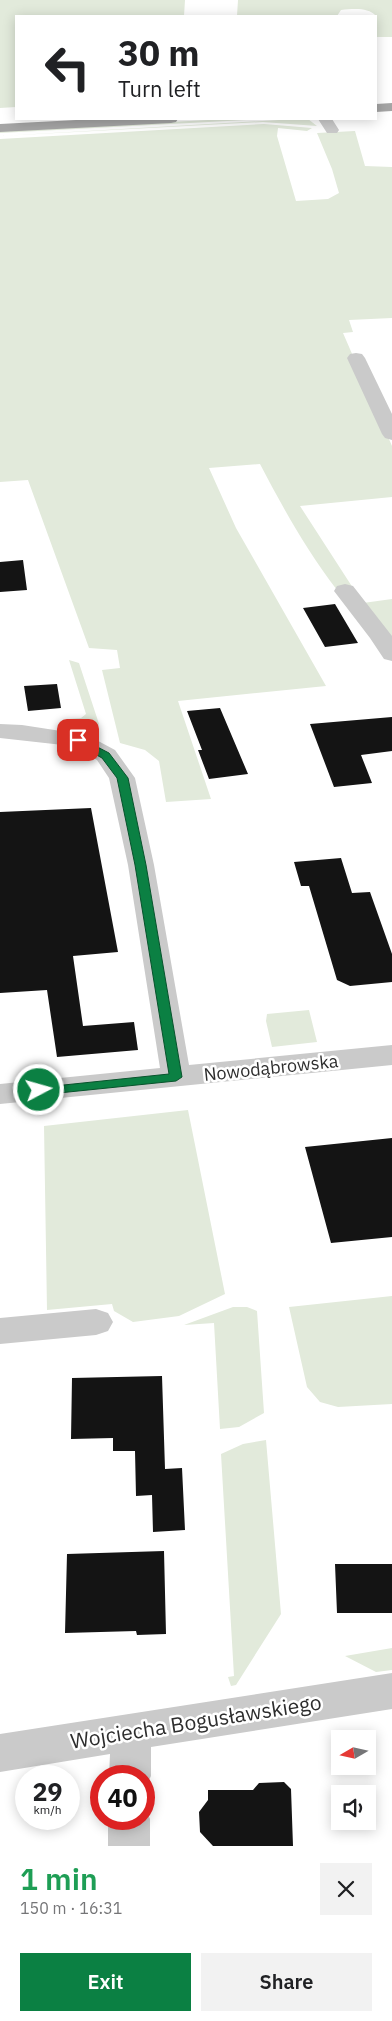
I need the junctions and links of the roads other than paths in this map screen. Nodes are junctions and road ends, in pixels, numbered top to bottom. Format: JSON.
{"nodes":[{"id":1,"x":392,"y":97,"type":"edge"},
{"id":2,"x":377,"y":98,"type":"edge"},
{"id":3,"x":392,"y":107,"type":"edge"},
{"id":4,"x":377,"y":108,"type":"edge"},
{"id":5,"x":15,"y":118,"type":"edge"},
{"id":6,"x":0,"y":119,"type":"edge"},
{"id":7,"x":152,"y":120,"type":"edge"},
{"id":8,"x":0,"y":128,"type":"edge"},
{"id":9,"x":356,"y":358,"type":"dead end"},
{"id":10,"x":392,"y":434,"type":"edge"},
{"id":11,"x":345,"y":591,"type":"dead end"},
{"id":12,"x":392,"y":654,"type":"edge"},
{"id":13,"x":0,"y":731,"type":"edge"},
{"id":14,"x":392,"y":1055,"type":"edge"},
{"id":15,"x":176,"y":1077,"type":"junction"},
{"id":16,"x":0,"y":1094,"type":"edge"},
{"id":17,"x":96,"y":1322,"type":"dead end"},
{"id":18,"x":0,"y":1331,"type":"edge"},
{"id":19,"x":392,"y":1691,"type":"edge"},
{"id":20,"x":131,"y":1732,"type":"junction"},
{"id":21,"x":0,"y":1753,"type":"edge"},
{"id":22,"x":130,"y":1765,"type":"edge"},
{"id":23,"x":129,"y":1830,"type":"edge"},
{"id":24,"x":129,"y":1846,"type":"edge"}],
"edges":[{"from":1,"to":2,"type":"main road"},
{"from":3,"to":4,"type":"main road"},
{"from":5,"to":6,"type":"main road"},
{"from":7,"to":8,"type":"main road"},
{"from":9,"to":10,"type":"street"},
{"from":11,"to":12,"type":"street"},
{"from":13,"to":15,"type":"street"},
{"from":14,"to":15,"type":"street","name":"Nowodąbrowska"},
{"from":15,"to":16,"type":"street","name":"Nowodąbrowska"},
{"from":17,"to":18,"type":"street"},
{"from":19,"to":20,"type":"street","name":"Wojciecha Bogusławskiego"},
{"from":20,"to":21,"type":"street","name":"Wojciecha Bogusławskiego"},
{"from":20,"to":22,"type":"street"},
{"from":23,"to":24,"type":"street"}]}
